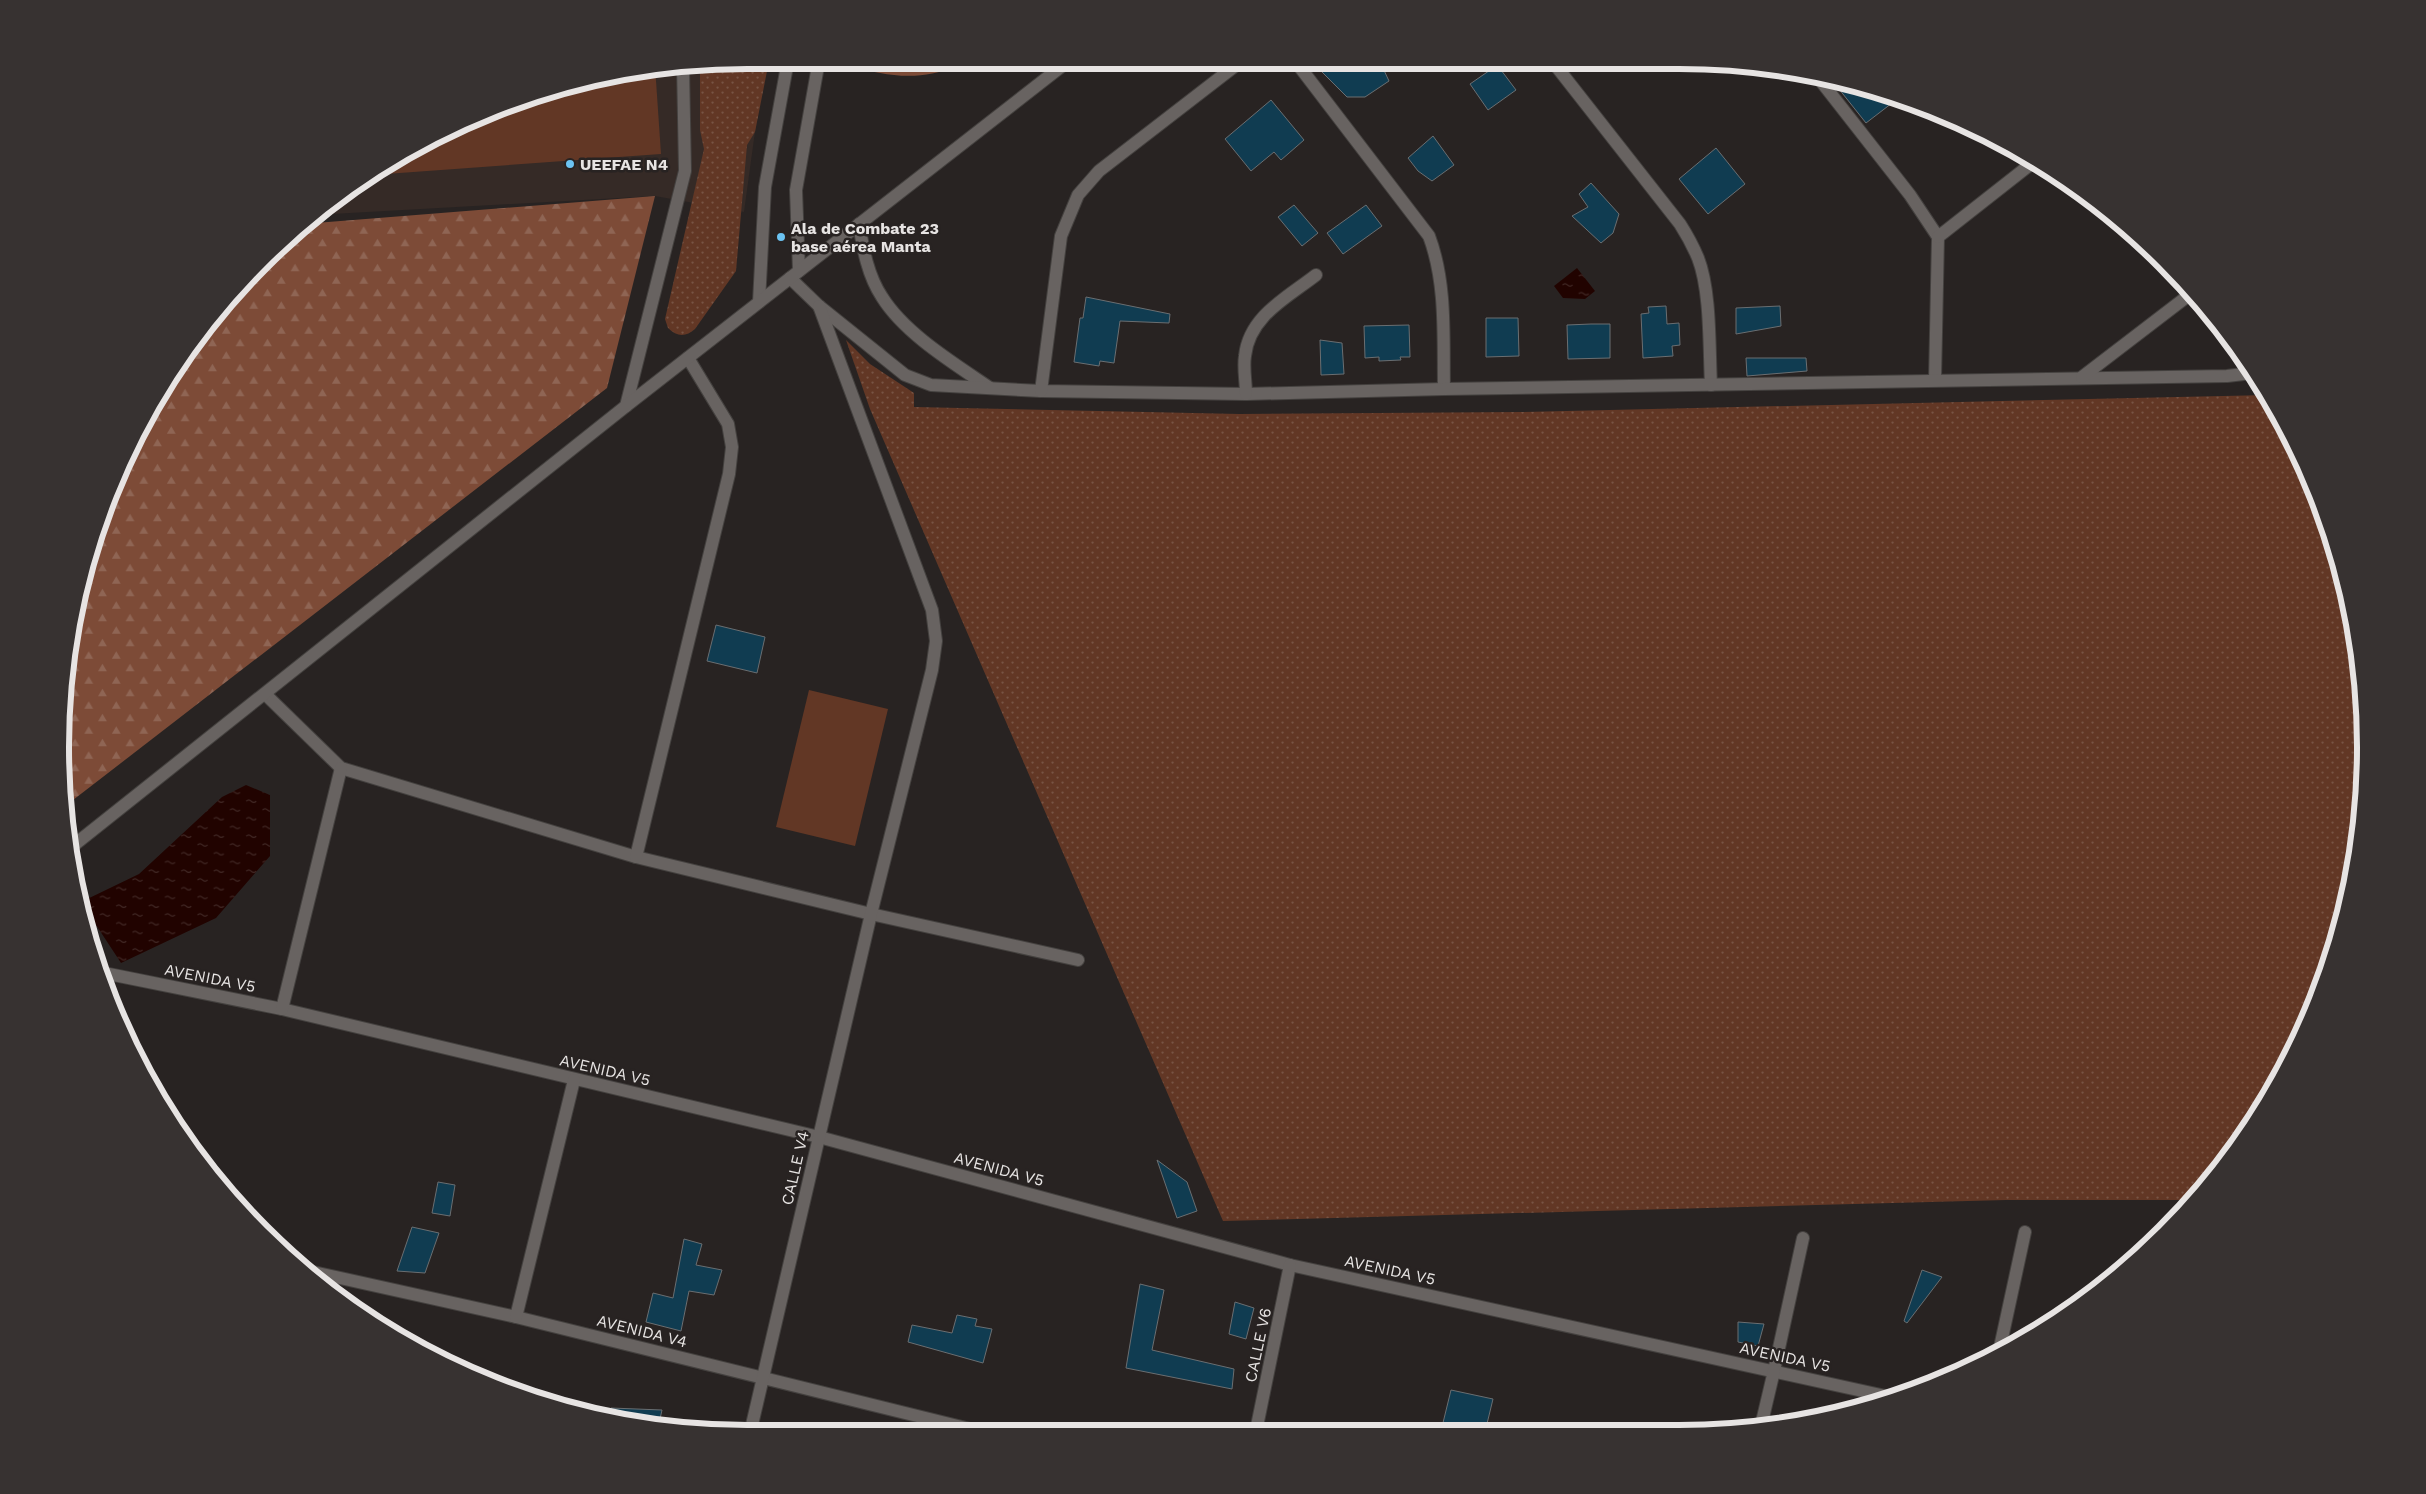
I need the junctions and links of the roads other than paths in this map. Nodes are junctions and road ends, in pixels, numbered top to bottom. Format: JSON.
{"nodes":[{"id":1,"x":786,"y":69,"type":"edge"},
{"id":2,"x":817,"y":69,"type":"edge"},
{"id":3,"x":1058,"y":69,"type":"edge"},
{"id":4,"x":1231,"y":69,"type":"edge"},
{"id":5,"x":1301,"y":69,"type":"edge"},
{"id":6,"x":1558,"y":69,"type":"edge"},
{"id":7,"x":684,"y":72,"type":"edge"},
{"id":8,"x":1824,"y":85,"type":"edge"},
{"id":9,"x":2028,"y":166,"type":"edge"},
{"id":10,"x":859,"y":224,"type":"junction"},
{"id":11,"x":1938,"y":237,"type":"junction"},
{"id":12,"x":794,"y":275,"type":"junction"},
{"id":13,"x":1316,"y":275,"type":"dead end"},
{"id":14,"x":2186,"y":297,"type":"edge"},
{"id":15,"x":759,"y":302,"type":"junction"},
{"id":16,"x":819,"y":306,"type":"junction"},
{"id":17,"x":688,"y":358,"type":"junction"},
{"id":18,"x":2245,"y":374,"type":"edge"},
{"id":19,"x":2082,"y":377,"type":"junction"},
{"id":20,"x":1935,"y":380,"type":"junction"},
{"id":21,"x":1711,"y":385,"type":"junction"},
{"id":22,"x":990,"y":388,"type":"junction"},
{"id":23,"x":1444,"y":389,"type":"junction"},
{"id":24,"x":1041,"y":391,"type":"junction"},
{"id":25,"x":1246,"y":394,"type":"junction"},
{"id":26,"x":626,"y":406,"type":"junction"},
{"id":27,"x":265,"y":694,"type":"junction"},
{"id":28,"x":340,"y":768,"type":"junction"},
{"id":29,"x":76,"y":843,"type":"edge"},
{"id":30,"x":636,"y":856,"type":"junction"},
{"id":31,"x":871,"y":914,"type":"junction"},
{"id":32,"x":1078,"y":960,"type":"dead end"},
{"id":33,"x":108,"y":974,"type":"edge"},
{"id":34,"x":282,"y":1009,"type":"junction"},
{"id":35,"x":574,"y":1080,"type":"junction"},
{"id":36,"x":819,"y":1138,"type":"junction"},
{"id":37,"x":2026,"y":1232,"type":"dead end"},
{"id":38,"x":1803,"y":1238,"type":"dead end"},
{"id":39,"x":1290,"y":1265,"type":"junction"},
{"id":40,"x":320,"y":1274,"type":"edge"},
{"id":41,"x":516,"y":1317,"type":"junction"},
{"id":42,"x":2001,"y":1343,"type":"edge"},
{"id":43,"x":1774,"y":1371,"type":"junction"},
{"id":44,"x":763,"y":1377,"type":"junction"},
{"id":45,"x":1879,"y":1395,"type":"edge"},
{"id":46,"x":1763,"y":1420,"type":"edge"},
{"id":47,"x":752,"y":1425,"type":"edge"},
{"id":48,"x":954,"y":1425,"type":"edge"},
{"id":49,"x":1257,"y":1425,"type":"edge"}],
"edges":[{"from":1,"to":15,"type":"street"},
{"from":2,"to":12,"type":"street"},
{"from":3,"to":10,"type":"street"},
{"from":4,"to":24,"type":"street"},
{"from":5,"to":23,"type":"street"},
{"from":6,"to":21,"type":"street"},
{"from":7,"to":26,"type":"street"},
{"from":8,"to":11,"type":"street"},
{"from":9,"to":11,"type":"street"},
{"from":10,"to":12,"type":"street"},
{"from":10,"to":22,"type":"street"},
{"from":11,"to":20,"type":"street"},
{"from":12,"to":15,"type":"street"},
{"from":12,"to":16,"type":"street"},
{"from":13,"to":25,"type":"street"},
{"from":14,"to":19,"type":"street"},
{"from":15,"to":17,"type":"street"},
{"from":16,"to":22,"type":"street"},
{"from":16,"to":31,"type":"street","name":"CALLE V4"},
{"from":17,"to":26,"type":"street"},
{"from":17,"to":30,"type":"street"},
{"from":18,"to":19,"type":"street"},
{"from":19,"to":20,"type":"street"},
{"from":20,"to":21,"type":"street"},
{"from":21,"to":23,"type":"street"},
{"from":22,"to":24,"type":"street"},
{"from":23,"to":25,"type":"street"},
{"from":24,"to":25,"type":"street"},
{"from":26,"to":27,"type":"street"},
{"from":27,"to":28,"type":"street"},
{"from":27,"to":29,"type":"street"},
{"from":28,"to":30,"type":"street"},
{"from":28,"to":34,"type":"street"},
{"from":30,"to":31,"type":"street"},
{"from":31,"to":32,"type":"street"},
{"from":31,"to":36,"type":"street","name":"CALLE V4"},
{"from":33,"to":34,"type":"street","name":"AVENIDA V5"},
{"from":34,"to":35,"type":"street","name":"AVENIDA V5"},
{"from":35,"to":36,"type":"street","name":"AVENIDA V5"},
{"from":35,"to":41,"type":"street"},
{"from":36,"to":39,"type":"street","name":"AVENIDA V5"},
{"from":36,"to":44,"type":"street","name":"CALLE V4"},
{"from":37,"to":42,"type":"street"},
{"from":38,"to":43,"type":"street"},
{"from":39,"to":43,"type":"street","name":"AVENIDA V5"},
{"from":39,"to":49,"type":"street","name":"CALLE V6"},
{"from":40,"to":41,"type":"street","name":"AVENIDA V4"},
{"from":41,"to":44,"type":"street","name":"AVENIDA V4"},
{"from":43,"to":45,"type":"street","name":"AVENIDA V5"},
{"from":43,"to":46,"type":"street"},
{"from":44,"to":47,"type":"street","name":"CALLE V4"},
{"from":44,"to":48,"type":"street","name":"AVENIDA V4"}]}
